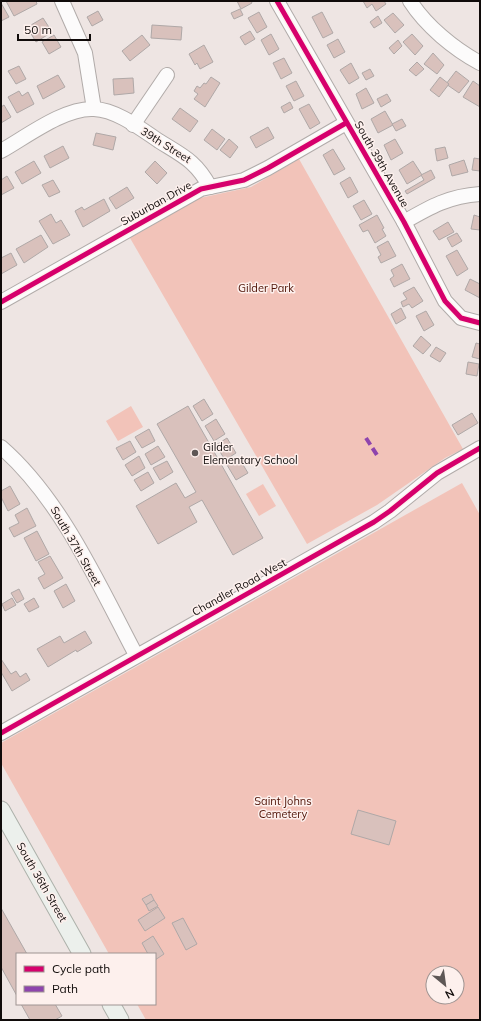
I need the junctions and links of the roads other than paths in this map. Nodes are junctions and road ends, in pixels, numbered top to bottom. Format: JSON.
{"nodes":[{"id":1,"x":62,"y":1,"type":"edge"},
{"id":2,"x":277,"y":1,"type":"edge"},
{"id":3,"x":410,"y":1,"type":"edge"},
{"id":4,"x":480,"y":63,"type":"edge"},
{"id":5,"x":167,"y":75,"type":"dead end"},
{"id":6,"x":94,"y":109,"type":"junction"},
{"id":7,"x":346,"y":123,"type":"junction"},
{"id":8,"x":133,"y":125,"type":"junction"},
{"id":9,"x":1,"y":151,"type":"edge"},
{"id":10,"x":210,"y":187,"type":"junction"},
{"id":11,"x":480,"y":194,"type":"edge"},
{"id":12,"x":404,"y":222,"type":"junction"},
{"id":13,"x":1,"y":302,"type":"edge"},
{"id":14,"x":480,"y":323,"type":"edge"},
{"id":15,"x":1,"y":447,"type":"edge"},
{"id":16,"x":480,"y":448,"type":"edge"},
{"id":17,"x":136,"y":655,"type":"junction"},
{"id":18,"x":1,"y":733,"type":"edge"},
{"id":19,"x":1,"y":810,"type":"edge"},
{"id":20,"x":81,"y":953,"type":"edge"},
{"id":21,"x":112,"y":1005,"type":"edge"},
{"id":22,"x":120,"y":1020,"type":"edge"}],
"edges":[{"from":1,"to":6,"type":"street"},
{"from":2,"to":7,"type":"street","name":"South 39th Avenue"},
{"from":3,"to":4,"type":"street"},
{"from":5,"to":8,"type":"street"},
{"from":6,"to":8,"type":"street","name":"39th Street"},
{"from":6,"to":9,"type":"street"},
{"from":7,"to":10,"type":"street","name":"Suburban Drive"},
{"from":7,"to":12,"type":"street","name":"South 39th Avenue"},
{"from":8,"to":10,"type":"street","name":"39th Street"},
{"from":10,"to":13,"type":"street","name":"Suburban Drive"},
{"from":11,"to":12,"type":"street"},
{"from":12,"to":14,"type":"street","name":"South 39th Avenue"},
{"from":15,"to":17,"type":"street","name":"South 37th Street"},
{"from":16,"to":17,"type":"street","name":"Chandler Road West"},
{"from":17,"to":18,"type":"street","name":"Chandler Road West"},
{"from":19,"to":20,"type":"main road","name":"South 36th Street"},
{"from":21,"to":22,"type":"main road"}]}
